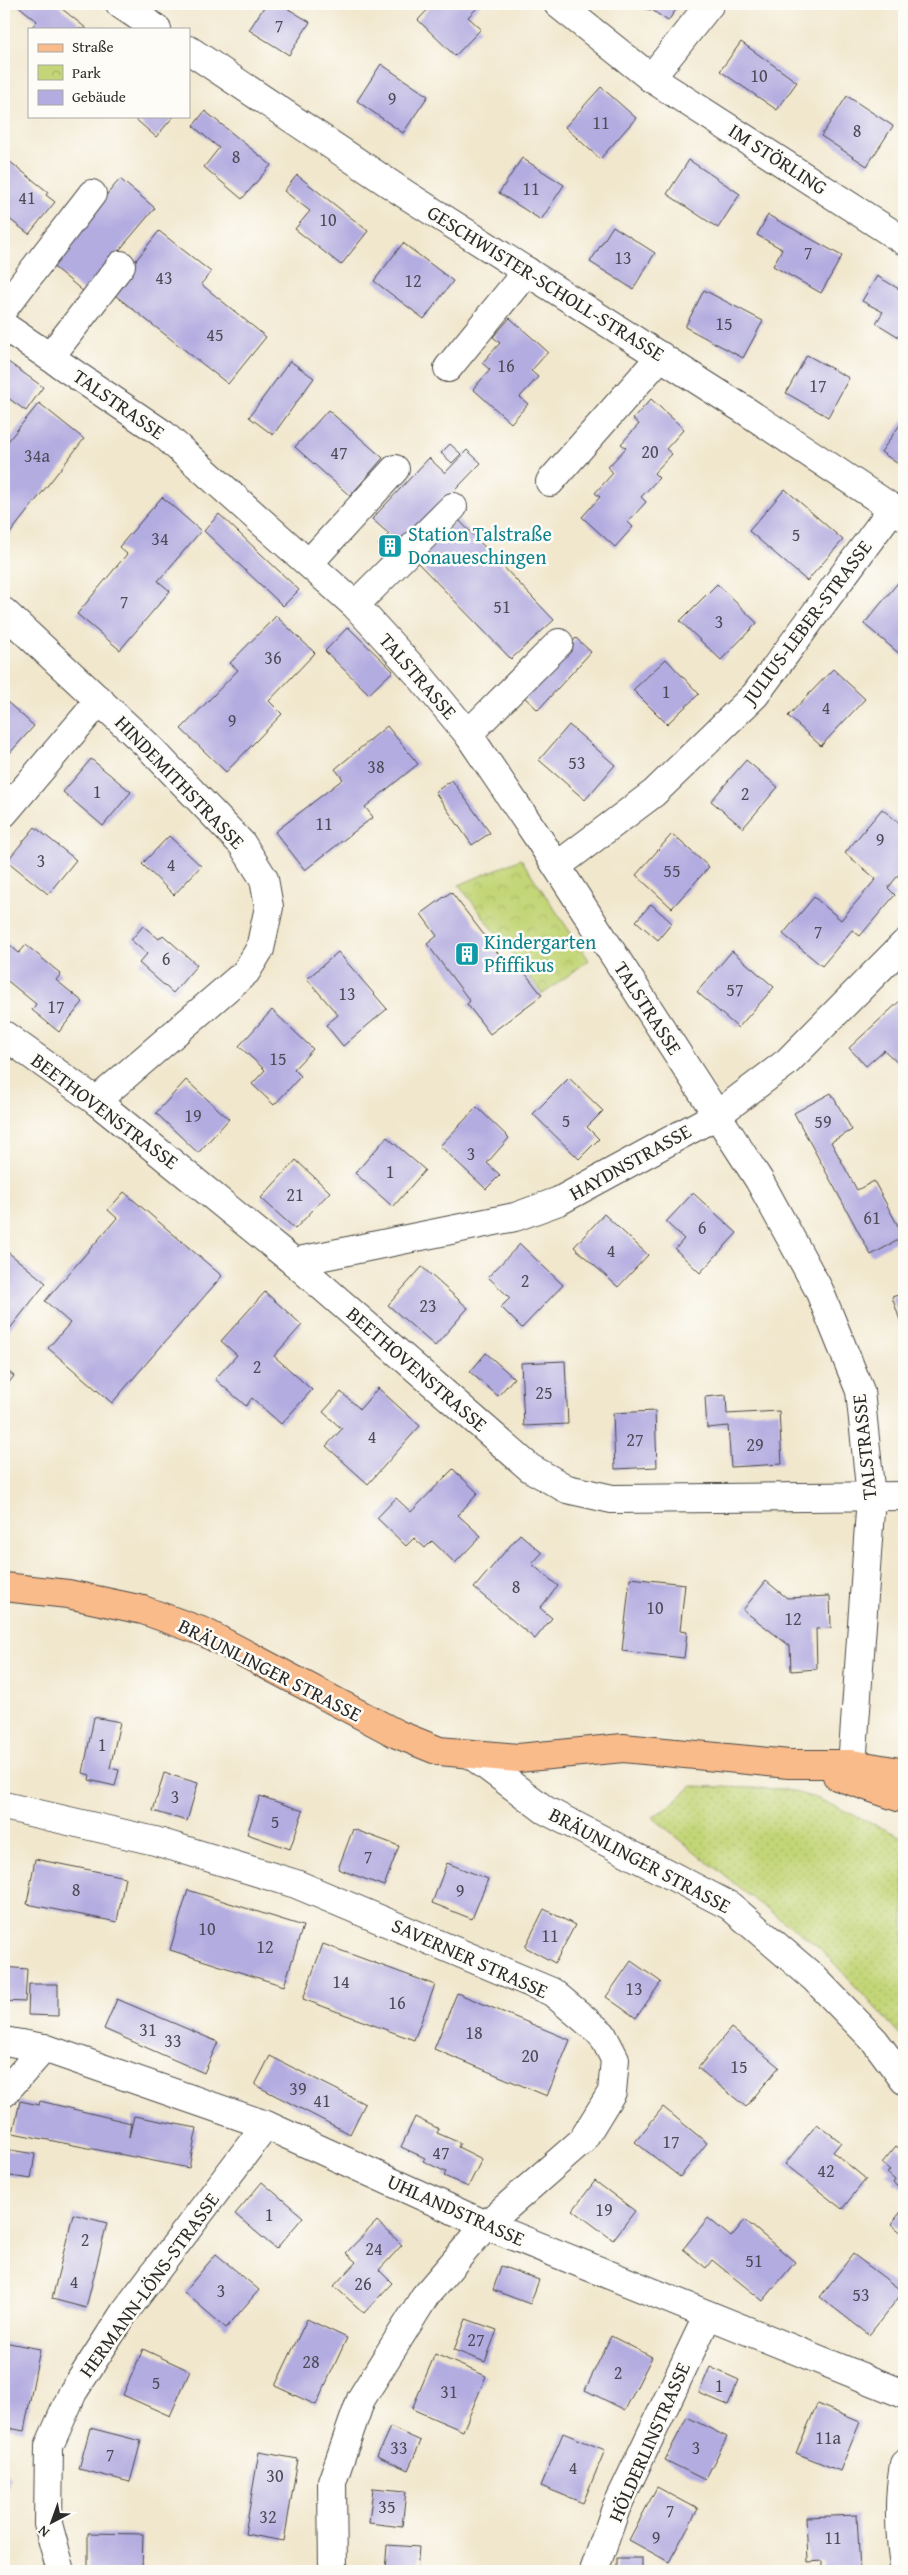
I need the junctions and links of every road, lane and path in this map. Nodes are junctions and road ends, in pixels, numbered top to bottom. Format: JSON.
{"nodes":[{"id":1,"x":120,"y":4,"type":"edge"},
{"id":2,"x":558,"y":4,"type":"edge"},
{"id":3,"x":710,"y":4,"type":"edge"},
{"id":4,"x":156,"y":28,"type":"edge"},
{"id":5,"x":190,"y":51,"type":"edge"},
{"id":6,"x":651,"y":78,"type":"junction"},
{"id":7,"x":92,"y":194,"type":"dead end"},
{"id":8,"x":904,"y":241,"type":"edge"},
{"id":9,"x":121,"y":265,"type":"dead end"},
{"id":10,"x":527,"y":271,"type":"junction"},
{"id":11,"x":4,"y":308,"type":"edge"},
{"id":12,"x":4,"y":326,"type":"edge"},
{"id":13,"x":661,"y":356,"type":"junction"},
{"id":14,"x":50,"y":357,"type":"junction"},
{"id":15,"x":448,"y":368,"type":"dead end"},
{"id":16,"x":395,"y":468,"type":"dead end"},
{"id":17,"x":550,"y":482,"type":"dead end"},
{"id":18,"x":453,"y":507,"type":"dead end"},
{"id":19,"x":899,"y":512,"type":"edge"},
{"id":20,"x":309,"y":563,"type":"junction"},
{"id":21,"x":354,"y":606,"type":"junction"},
{"id":22,"x":4,"y":612,"type":"edge"},
{"id":23,"x":559,"y":643,"type":"dead end"},
{"id":24,"x":100,"y":700,"type":"junction"},
{"id":25,"x":468,"y":734,"type":"junction"},
{"id":26,"x":4,"y":813,"type":"edge"},
{"id":27,"x":557,"y":866,"type":"junction"},
{"id":28,"x":904,"y":944,"type":"edge"},
{"id":29,"x":4,"y":1036,"type":"edge"},
{"id":30,"x":96,"y":1101,"type":"junction"},
{"id":31,"x":717,"y":1115,"type":"junction"},
{"id":32,"x":294,"y":1262,"type":"junction"},
{"id":33,"x":904,"y":1496,"type":"edge"},
{"id":34,"x":871,"y":1497,"type":"junction"},
{"id":35,"x":4,"y":1587,"type":"edge"},
{"id":36,"x":473,"y":1756,"type":"junction"},
{"id":37,"x":851,"y":1772,"type":"junction"},
{"id":38,"x":904,"y":1777,"type":"edge"},
{"id":39,"x":904,"y":1798,"type":"edge"},
{"id":40,"x":4,"y":1806,"type":"edge"},
{"id":41,"x":4,"y":2041,"type":"edge"},
{"id":42,"x":44,"y":2048,"type":"junction"},
{"id":43,"x":904,"y":2080,"type":"edge"},
{"id":44,"x":4,"y":2093,"type":"edge"},
{"id":45,"x":266,"y":2125,"type":"junction"},
{"id":46,"x":486,"y":2225,"type":"junction"},
{"id":47,"x":708,"y":2315,"type":"junction"},
{"id":48,"x":904,"y":2394,"type":"edge"},
{"id":49,"x":904,"y":2464,"type":"edge"},
{"id":50,"x":904,"y":2566,"type":"edge"},
{"id":51,"x":61,"y":2571,"type":"edge"},
{"id":52,"x":332,"y":2571,"type":"edge"},
{"id":53,"x":594,"y":2571,"type":"edge"}],
"edges":[{"from":1,"to":4,"type":"street"},
{"from":2,"to":6,"type":"street","name":"IM STÖRLING"},
{"from":3,"to":6,"type":"street"},
{"from":5,"to":10,"type":"street","name":"GESCHWISTER-SCHOLL-STRASSE"},
{"from":6,"to":8,"type":"street","name":"IM STÖRLING"},
{"from":7,"to":11,"type":"street"},
{"from":9,"to":14,"type":"street"},
{"from":10,"to":13,"type":"street","name":"GESCHWISTER-SCHOLL-STRASSE"},
{"from":10,"to":15,"type":"street"},
{"from":12,"to":14,"type":"street","name":"TALSTRASSE"},
{"from":13,"to":17,"type":"street"},
{"from":13,"to":19,"type":"street","name":"GESCHWISTER-SCHOLL-STRASSE"},
{"from":14,"to":20,"type":"street","name":"TALSTRASSE"},
{"from":16,"to":20,"type":"street"},
{"from":18,"to":21,"type":"street"},
{"from":19,"to":27,"type":"street","name":"JULIUS-LEBER-STRASSE"},
{"from":20,"to":21,"type":"street","name":"TALSTRASSE"},
{"from":21,"to":25,"type":"street","name":"TALSTRASSE"},
{"from":22,"to":24,"type":"street","name":"HINDEMITHSTRASSE"},
{"from":23,"to":25,"type":"street"},
{"from":24,"to":26,"type":"street"},
{"from":24,"to":30,"type":"street","name":"HINDEMITHSTRASSE"},
{"from":25,"to":27,"type":"street","name":"TALSTRASSE"},
{"from":27,"to":31,"type":"street","name":"TALSTRASSE"},
{"from":28,"to":31,"type":"street","name":"HAYDNSTRASSE"},
{"from":29,"to":30,"type":"street","name":"BEETHOVENSTRASSE"},
{"from":30,"to":32,"type":"street","name":"BEETHOVENSTRASSE"},
{"from":31,"to":32,"type":"street","name":"HAYDNSTRASSE"},
{"from":31,"to":34,"type":"street","name":"TALSTRASSE"},
{"from":32,"to":34,"type":"street","name":"BEETHOVENSTRASSE"},
{"from":33,"to":34,"type":"street","name":"BEETHOVENSTRASSE"},
{"from":34,"to":37,"type":"street","name":"TALSTRASSE"},
{"from":35,"to":36,"type":"main road","name":"BRÄUNLINGER STRASSE"},
{"from":36,"to":37,"type":"main road","name":"BRÄUNLINGER STRASSE"},
{"from":36,"to":43,"type":"street","name":"BRÄUNLINGER STRASSE"},
{"from":37,"to":38,"type":"main road","name":"BRÄUNLINGER STRASSE"},
{"from":37,"to":39,"type":"main road","name":"BRÄUNLINGER STRASSE"},
{"from":40,"to":46,"type":"street","name":"SAVERNER STRASSE"},
{"from":41,"to":42,"type":"street","name":"UHLANDSTRASSE"},
{"from":42,"to":44,"type":"street"},
{"from":42,"to":45,"type":"street","name":"UHLANDSTRASSE"},
{"from":45,"to":46,"type":"street","name":"UHLANDSTRASSE"},
{"from":45,"to":51,"type":"street","name":"HERMANN-LÖNS-STRASSE"},
{"from":46,"to":47,"type":"street","name":"UHLANDSTRASSE"},
{"from":46,"to":52,"type":"street","name":"SAVERNER STRASSE"},
{"from":47,"to":48,"type":"street","name":"UHLANDSTRASSE"},
{"from":47,"to":53,"type":"street","name":"HÖLDERLINSTRASSE"},
{"from":49,"to":50,"type":"street"}]}
